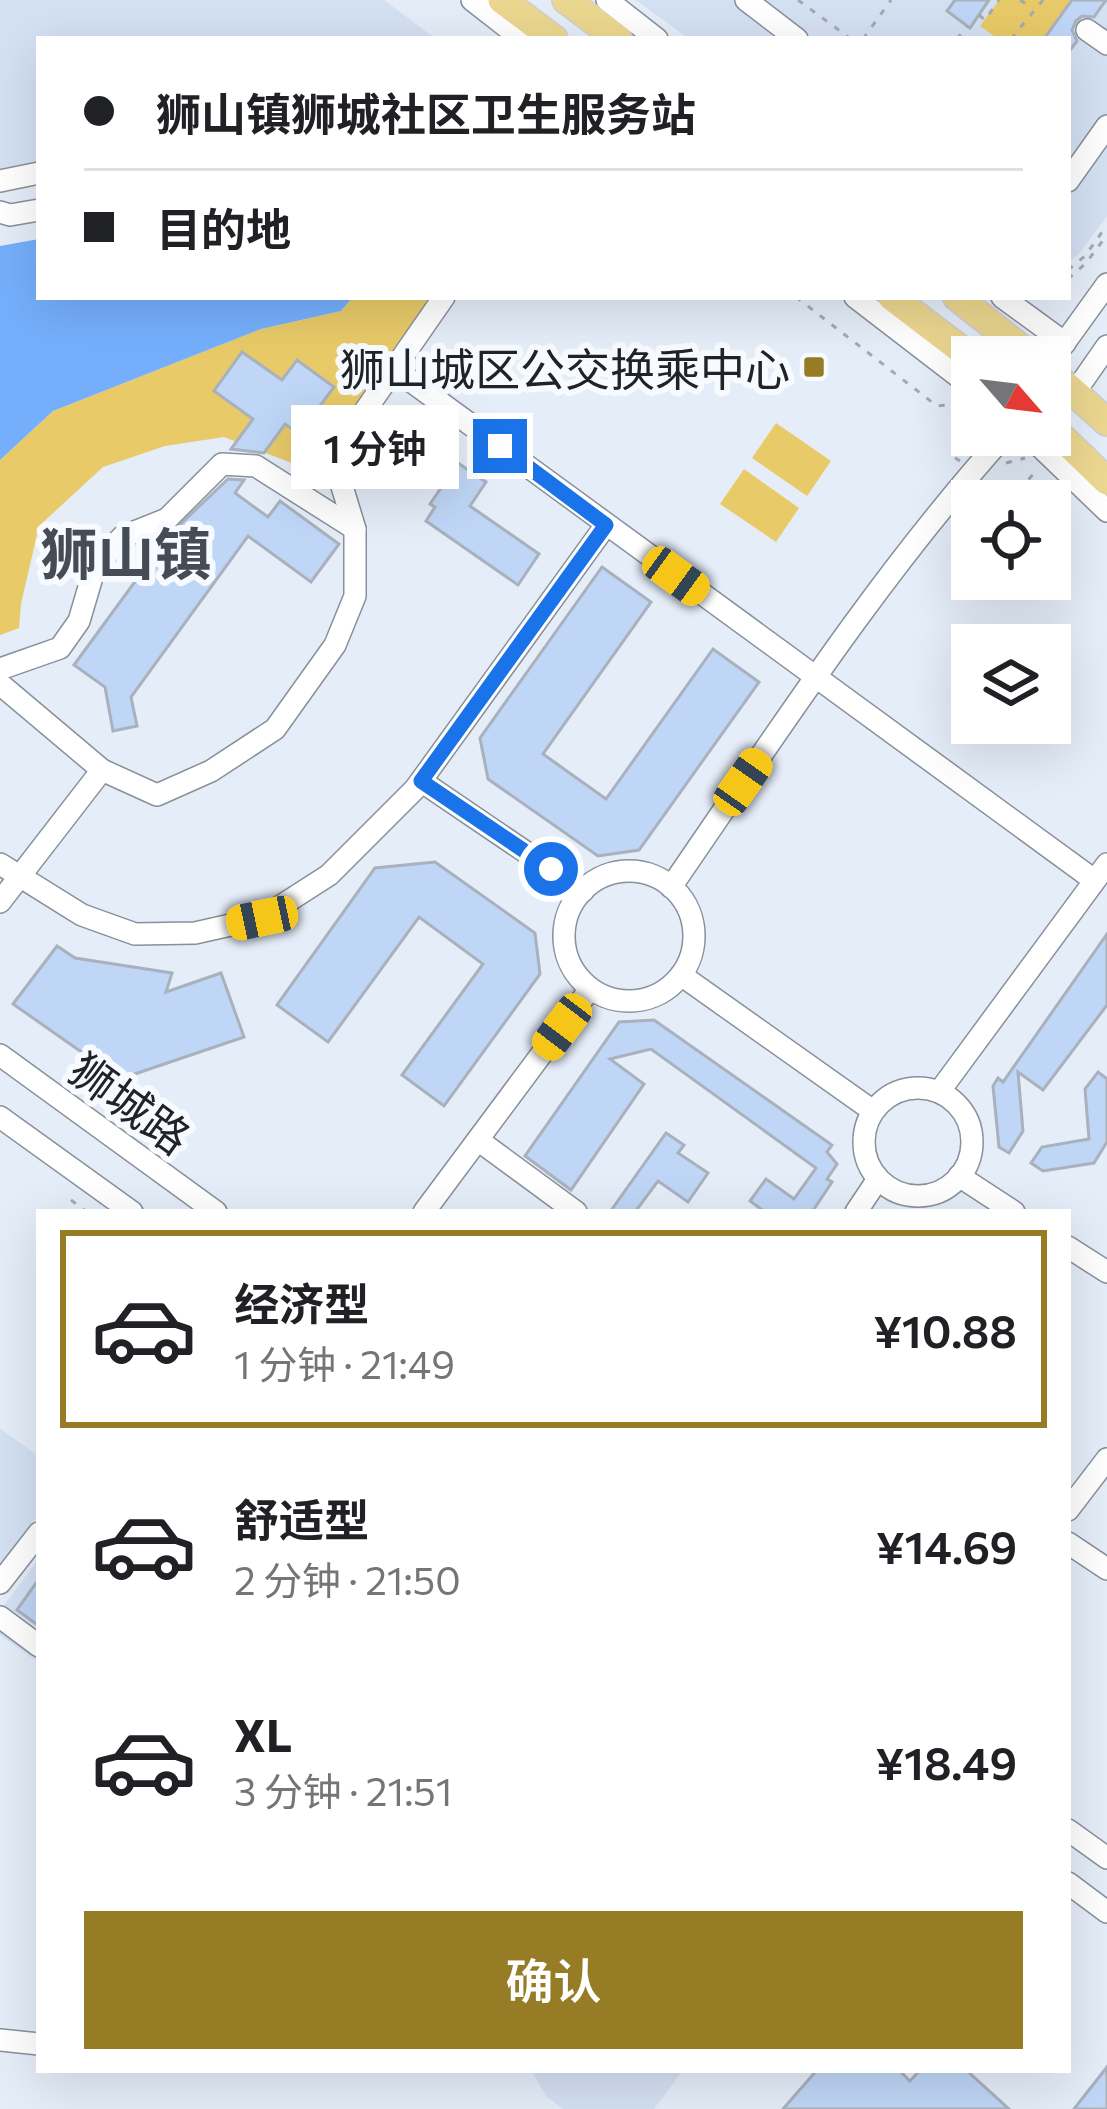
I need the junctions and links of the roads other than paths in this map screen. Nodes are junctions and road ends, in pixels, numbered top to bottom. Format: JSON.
{"nodes":[{"id":1,"x":472,"y":0,"type":"edge"},
{"id":2,"x":502,"y":0,"type":"edge"},
{"id":3,"x":566,"y":0,"type":"edge"},
{"id":4,"x":607,"y":0,"type":"edge"},
{"id":5,"x":746,"y":0,"type":"edge"},
{"id":6,"x":1088,"y":30,"type":"dead end"},
{"id":7,"x":518,"y":36,"type":"edge"},
{"id":8,"x":550,"y":36,"type":"edge"},
{"id":9,"x":614,"y":36,"type":"edge"},
{"id":10,"x":653,"y":36,"type":"edge"},
{"id":11,"x":793,"y":36,"type":"edge"},
{"id":12,"x":1107,"y":44,"type":"edge"},
{"id":13,"x":1107,"y":126,"type":"edge"},
{"id":14,"x":36,"y":174,"type":"edge"},
{"id":15,"x":1071,"y":177,"type":"edge"},
{"id":16,"x":0,"y":182,"type":"edge"},
{"id":17,"x":36,"y":211,"type":"edge"},
{"id":18,"x":0,"y":212,"type":"edge"},
{"id":19,"x":1107,"y":284,"type":"edge"},
{"id":20,"x":442,"y":300,"type":"edge"},
{"id":21,"x":858,"y":300,"type":"edge"},
{"id":22,"x":896,"y":300,"type":"edge"},
{"id":23,"x":961,"y":300,"type":"edge"},
{"id":24,"x":1006,"y":300,"type":"edge"},
{"id":25,"x":1006,"y":336,"type":"edge"},
{"id":26,"x":1055,"y":336,"type":"edge"},
{"id":27,"x":1070,"y":336,"type":"edge"},
{"id":28,"x":951,"y":342,"type":"edge"},
{"id":29,"x":1107,"y":346,"type":"edge"},
{"id":30,"x":393,"y":368,"type":"junction"},
{"id":31,"x":951,"y":383,"type":"edge"},
{"id":32,"x":1071,"y":388,"type":"edge"},
{"id":33,"x":1071,"y":402,"type":"edge"},
{"id":34,"x":1107,"y":422,"type":"edge"},
{"id":35,"x":1071,"y":446,"type":"edge"},
{"id":36,"x":986,"y":456,"type":"edge"},
{"id":37,"x":1050,"y":456,"type":"edge"},
{"id":38,"x":1107,"y":481,"type":"edge"},
{"id":39,"x":1107,"y":511,"type":"edge"},
{"id":40,"x":606,"y":525,"type":"junction"},
{"id":41,"x":355,"y":529,"type":"junction"},
{"id":42,"x":0,"y":669,"type":"edge"},
{"id":43,"x":815,"y":678,"type":"junction"},
{"id":44,"x":0,"y":684,"type":"edge"},
{"id":45,"x":102,"y":770,"type":"junction"},
{"id":46,"x":421,"y":781,"type":"junction"},
{"id":47,"x":9,"y":871,"type":"edge"},
{"id":48,"x":1100,"y":872,"type":"edge"},
{"id":49,"x":671,"y":886,"type":"junction"},
{"id":50,"x":584,"y":892,"type":"junction"},
{"id":51,"x":0,"y":902,"type":"edge"},
{"id":52,"x":681,"y":975,"type":"junction"},
{"id":53,"x":590,"y":989,"type":"junction"},
{"id":54,"x":0,"y":1055,"type":"edge"},
{"id":55,"x":939,"y":1092,"type":"junction"},
{"id":56,"x":873,"y":1111,"type":"junction"},
{"id":57,"x":0,"y":1117,"type":"edge"},
{"id":58,"x":478,"y":1140,"type":"junction"},
{"id":59,"x":959,"y":1177,"type":"junction"},
{"id":60,"x":878,"y":1179,"type":"junction"},
{"id":61,"x":128,"y":1209,"type":"edge"},
{"id":62,"x":212,"y":1209,"type":"edge"},
{"id":63,"x":426,"y":1209,"type":"edge"},
{"id":64,"x":572,"y":1209,"type":"edge"},
{"id":65,"x":858,"y":1209,"type":"edge"},
{"id":66,"x":1009,"y":1209,"type":"edge"},
{"id":67,"x":1071,"y":1249,"type":"edge"},
{"id":68,"x":1107,"y":1272,"type":"edge"},
{"id":69,"x":1107,"y":1459,"type":"edge"},
{"id":70,"x":1071,"y":1506,"type":"edge"},
{"id":71,"x":36,"y":1537,"type":"edge"},
{"id":72,"x":1071,"y":1545,"type":"edge"},
{"id":73,"x":1107,"y":1568,"type":"edge"},
{"id":74,"x":0,"y":1582,"type":"edge"},
{"id":75,"x":0,"y":1618,"type":"edge"},
{"id":76,"x":36,"y":1644,"type":"edge"},
{"id":77,"x":1071,"y":1832,"type":"edge"},
{"id":78,"x":1107,"y":1858,"type":"edge"},
{"id":79,"x":1071,"y":1885,"type":"edge"},
{"id":80,"x":1107,"y":1912,"type":"edge"},
{"id":81,"x":0,"y":2040,"type":"edge"},
{"id":82,"x":36,"y":2044,"type":"edge"}],
"edges":[{"from":1,"to":7,"type":"street"},
{"from":2,"to":8,"type":"main road"},
{"from":3,"to":9,"type":"main road"},
{"from":4,"to":10,"type":"street"},
{"from":5,"to":11,"type":"street"},
{"from":6,"to":12,"type":"street"},
{"from":13,"to":15,"type":"street"},
{"from":14,"to":16,"type":"street"},
{"from":17,"to":18,"type":"street"},
{"from":19,"to":27,"type":"street"},
{"from":20,"to":30,"type":"street"},
{"from":21,"to":31,"type":"street"},
{"from":22,"to":28,"type":"main road"},
{"from":23,"to":25,"type":"main road"},
{"from":24,"to":26,"type":"street"},
{"from":29,"to":32,"type":"street"},
{"from":30,"to":40,"type":"street"},
{"from":30,"to":41,"type":"street"},
{"from":33,"to":34,"type":"main road"},
{"from":35,"to":38,"type":"main road"},
{"from":36,"to":43,"type":"street"},
{"from":37,"to":39,"type":"street"},
{"from":40,"to":43,"type":"street"},
{"from":40,"to":46,"type":"street"},
{"from":41,"to":42,"type":"street"},
{"from":41,"to":45,"type":"street"},
{"from":43,"to":48,"type":"street"},
{"from":43,"to":49,"type":"street"},
{"from":44,"to":45,"type":"street"},
{"from":45,"to":47,"type":"street"},
{"from":46,"to":47,"type":"street"},
{"from":46,"to":50,"type":"street"},
{"from":47,"to":51,"type":"street"},
{"from":48,"to":55,"type":"street"},
{"from":49,"to":50,"type":"street"},
{"from":49,"to":52,"type":"street"},
{"from":50,"to":53,"type":"street"},
{"from":52,"to":53,"type":"street"},
{"from":52,"to":56,"type":"street"},
{"from":53,"to":58,"type":"street"},
{"from":54,"to":62,"type":"street","name":"狮城路"},
{"from":55,"to":56,"type":"street"},
{"from":55,"to":59,"type":"street"},
{"from":56,"to":60,"type":"street"},
{"from":57,"to":61,"type":"street","name":"狮城路"},
{"from":58,"to":63,"type":"street"},
{"from":58,"to":64,"type":"street"},
{"from":59,"to":60,"type":"street"},
{"from":59,"to":66,"type":"street"},
{"from":60,"to":65,"type":"street"},
{"from":67,"to":68,"type":"street"},
{"from":69,"to":70,"type":"street"},
{"from":71,"to":74,"type":"street"},
{"from":72,"to":73,"type":"street"},
{"from":75,"to":76,"type":"street"},
{"from":77,"to":78,"type":"street"},
{"from":79,"to":80,"type":"street"},
{"from":81,"to":82,"type":"street"}]}
